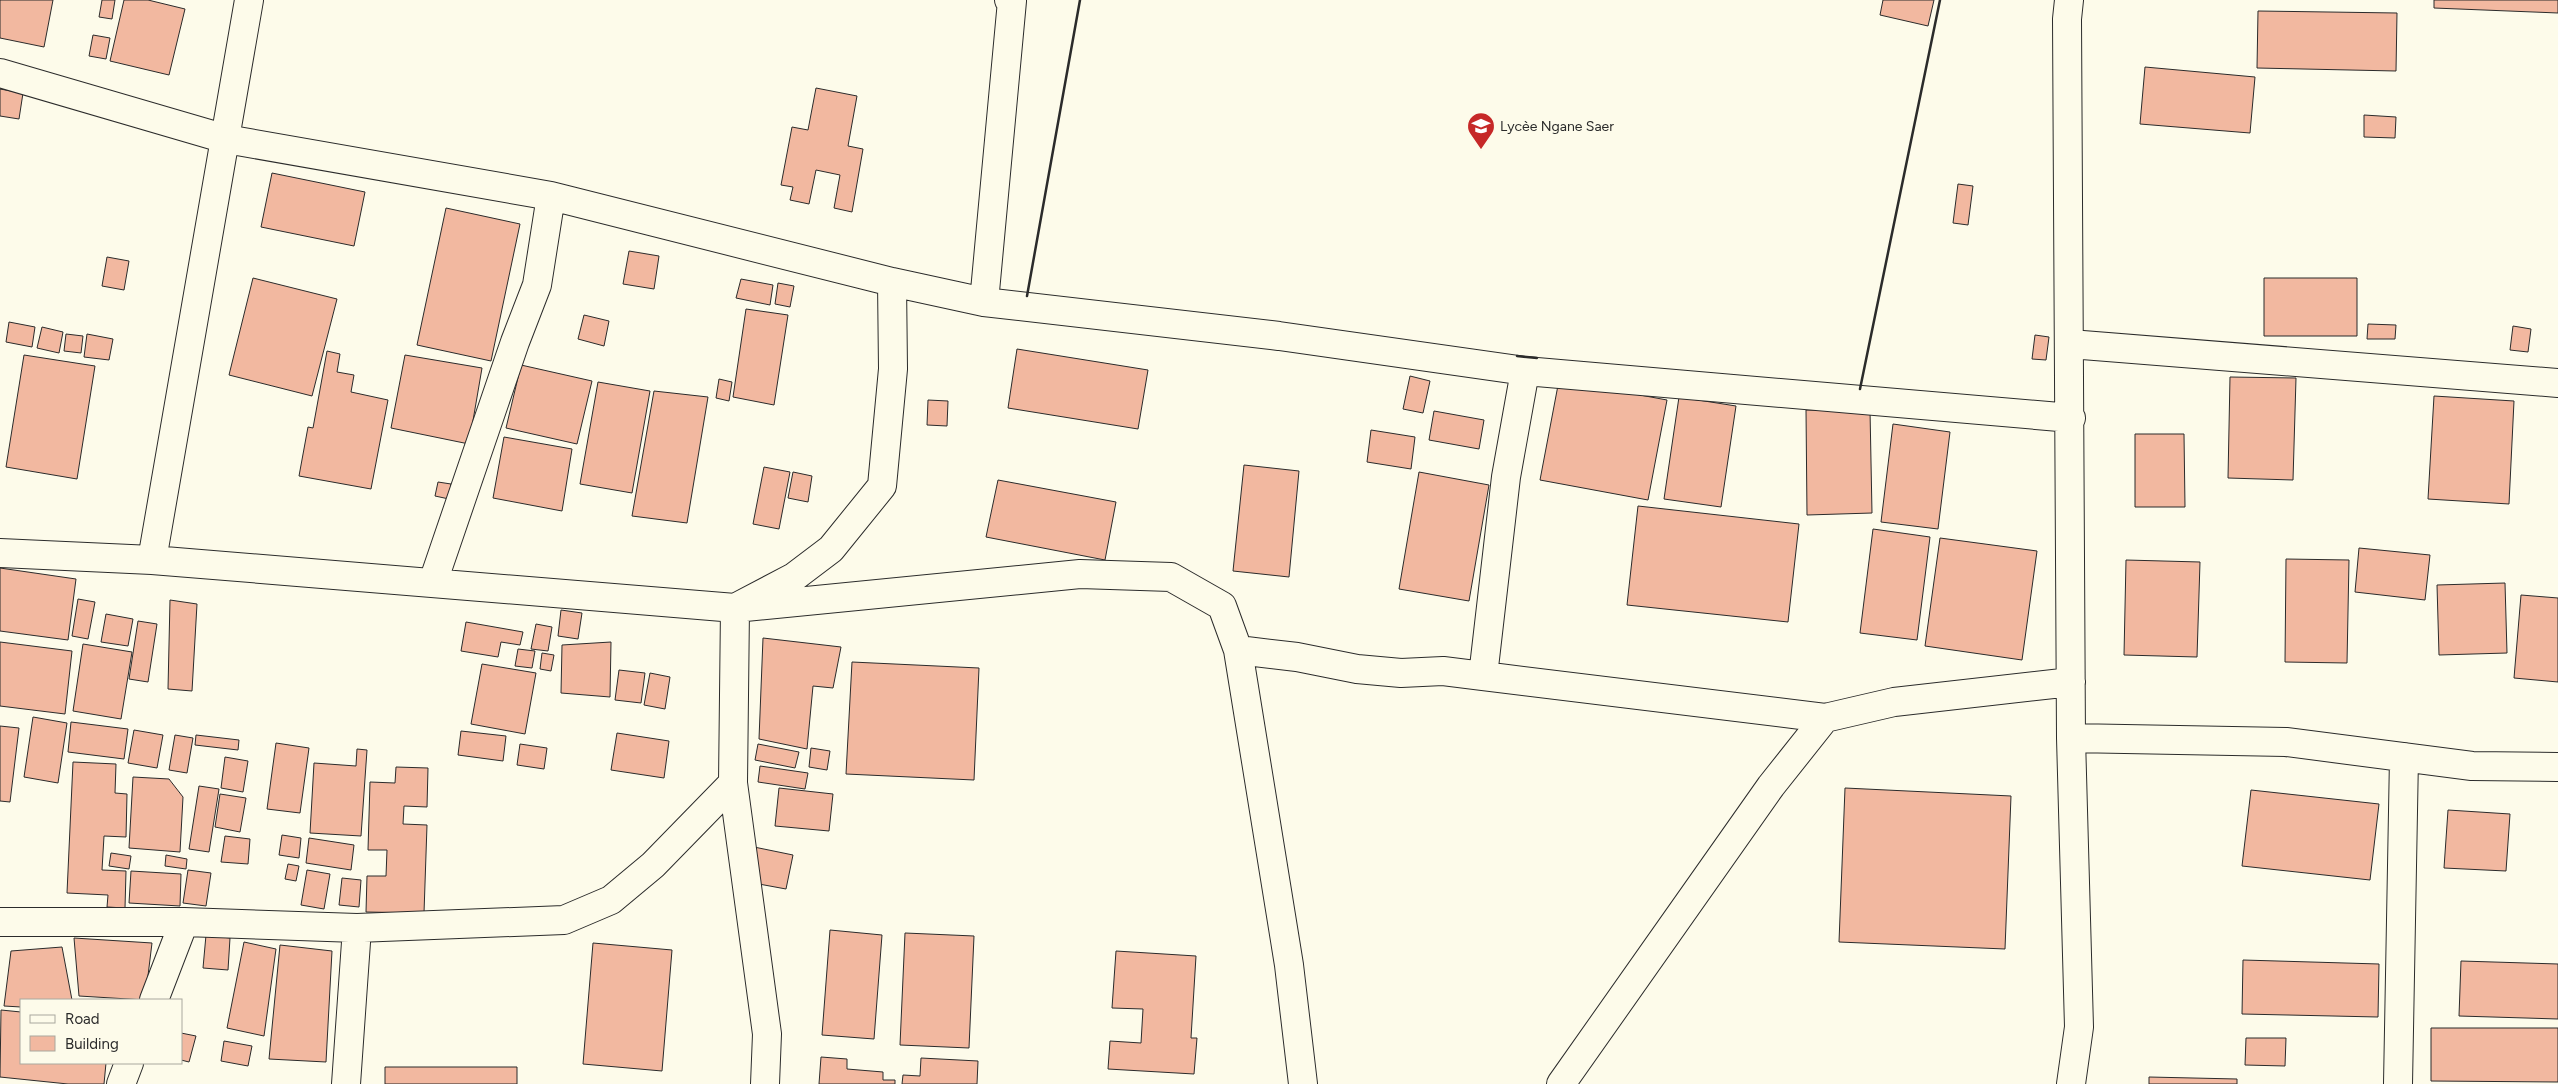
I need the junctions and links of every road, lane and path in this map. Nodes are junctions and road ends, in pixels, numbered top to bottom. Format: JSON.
{"nodes":[{"id":1,"x":249,"y":0,"type":"edge"},
{"id":2,"x":1011,"y":0,"type":"edge"},
{"id":3,"x":2069,"y":0,"type":"edge"},
{"id":4,"x":0,"y":73,"type":"edge"},
{"id":5,"x":226,"y":139,"type":"junction"},
{"id":6,"x":551,"y":196,"type":"junction"},
{"id":7,"x":892,"y":282,"type":"junction"},
{"id":8,"x":984,"y":302,"type":"junction"},
{"id":9,"x":2070,"y":344,"type":"junction"},
{"id":10,"x":1525,"y":371,"type":"junction"},
{"id":11,"x":2558,"y":383,"type":"edge"},
{"id":12,"x":2071,"y":418,"type":"junction"},
{"id":13,"x":0,"y":553,"type":"edge"},
{"id":14,"x":152,"y":560,"type":"junction"},
{"id":15,"x":433,"y":582,"type":"junction"},
{"id":16,"x":735,"y":608,"type":"junction"},
{"id":17,"x":1238,"y":650,"type":"junction"},
{"id":18,"x":1483,"y":676,"type":"junction"},
{"id":19,"x":2071,"y":682,"type":"junction"},
{"id":20,"x":1825,"y":718,"type":"junction"},
{"id":21,"x":2071,"y":738,"type":"junction"},
{"id":22,"x":2404,"y":757,"type":"junction"},
{"id":23,"x":2558,"y":767,"type":"edge"},
{"id":24,"x":733,"y":783,"type":"junction"},
{"id":25,"x":0,"y":922,"type":"edge"},
{"id":26,"x":184,"y":922,"type":"junction"},
{"id":27,"x":357,"y":928,"type":"junction"},
{"id":28,"x":154,"y":999,"type":"edge"},
{"id":29,"x":129,"y":1064,"type":"edge"},
{"id":30,"x":121,"y":1084,"type":"edge"},
{"id":31,"x":346,"y":1084,"type":"edge"},
{"id":32,"x":765,"y":1084,"type":"edge"},
{"id":33,"x":1304,"y":1084,"type":"edge"},
{"id":34,"x":1561,"y":1084,"type":"edge"},
{"id":35,"x":2070,"y":1084,"type":"edge"},
{"id":36,"x":2398,"y":1084,"type":"edge"}],
"edges":[{"from":1,"to":5,"type":"street"},
{"from":2,"to":8,"type":"street"},
{"from":3,"to":9,"type":"street"},
{"from":4,"to":5,"type":"street"},
{"from":5,"to":6,"type":"street"},
{"from":5,"to":14,"type":"street"},
{"from":6,"to":7,"type":"street"},
{"from":6,"to":15,"type":"street"},
{"from":7,"to":8,"type":"street"},
{"from":7,"to":16,"type":"street"},
{"from":8,"to":10,"type":"street"},
{"from":9,"to":11,"type":"street"},
{"from":9,"to":12,"type":"street"},
{"from":10,"to":12,"type":"street"},
{"from":10,"to":18,"type":"street"},
{"from":12,"to":19,"type":"street"},
{"from":13,"to":14,"type":"street"},
{"from":14,"to":15,"type":"street"},
{"from":15,"to":16,"type":"street"},
{"from":16,"to":17,"type":"street"},
{"from":16,"to":24,"type":"street"},
{"from":17,"to":18,"type":"street"},
{"from":17,"to":33,"type":"street"},
{"from":18,"to":20,"type":"street"},
{"from":19,"to":20,"type":"street"},
{"from":19,"to":21,"type":"street"},
{"from":20,"to":34,"type":"street"},
{"from":21,"to":22,"type":"street"},
{"from":21,"to":35,"type":"street"},
{"from":22,"to":23,"type":"street"},
{"from":22,"to":36,"type":"street"},
{"from":24,"to":27,"type":"street"},
{"from":24,"to":32,"type":"street"},
{"from":25,"to":26,"type":"street"},
{"from":26,"to":27,"type":"street"},
{"from":26,"to":28,"type":"street"},
{"from":27,"to":31,"type":"street"},
{"from":29,"to":30,"type":"street"}]}
